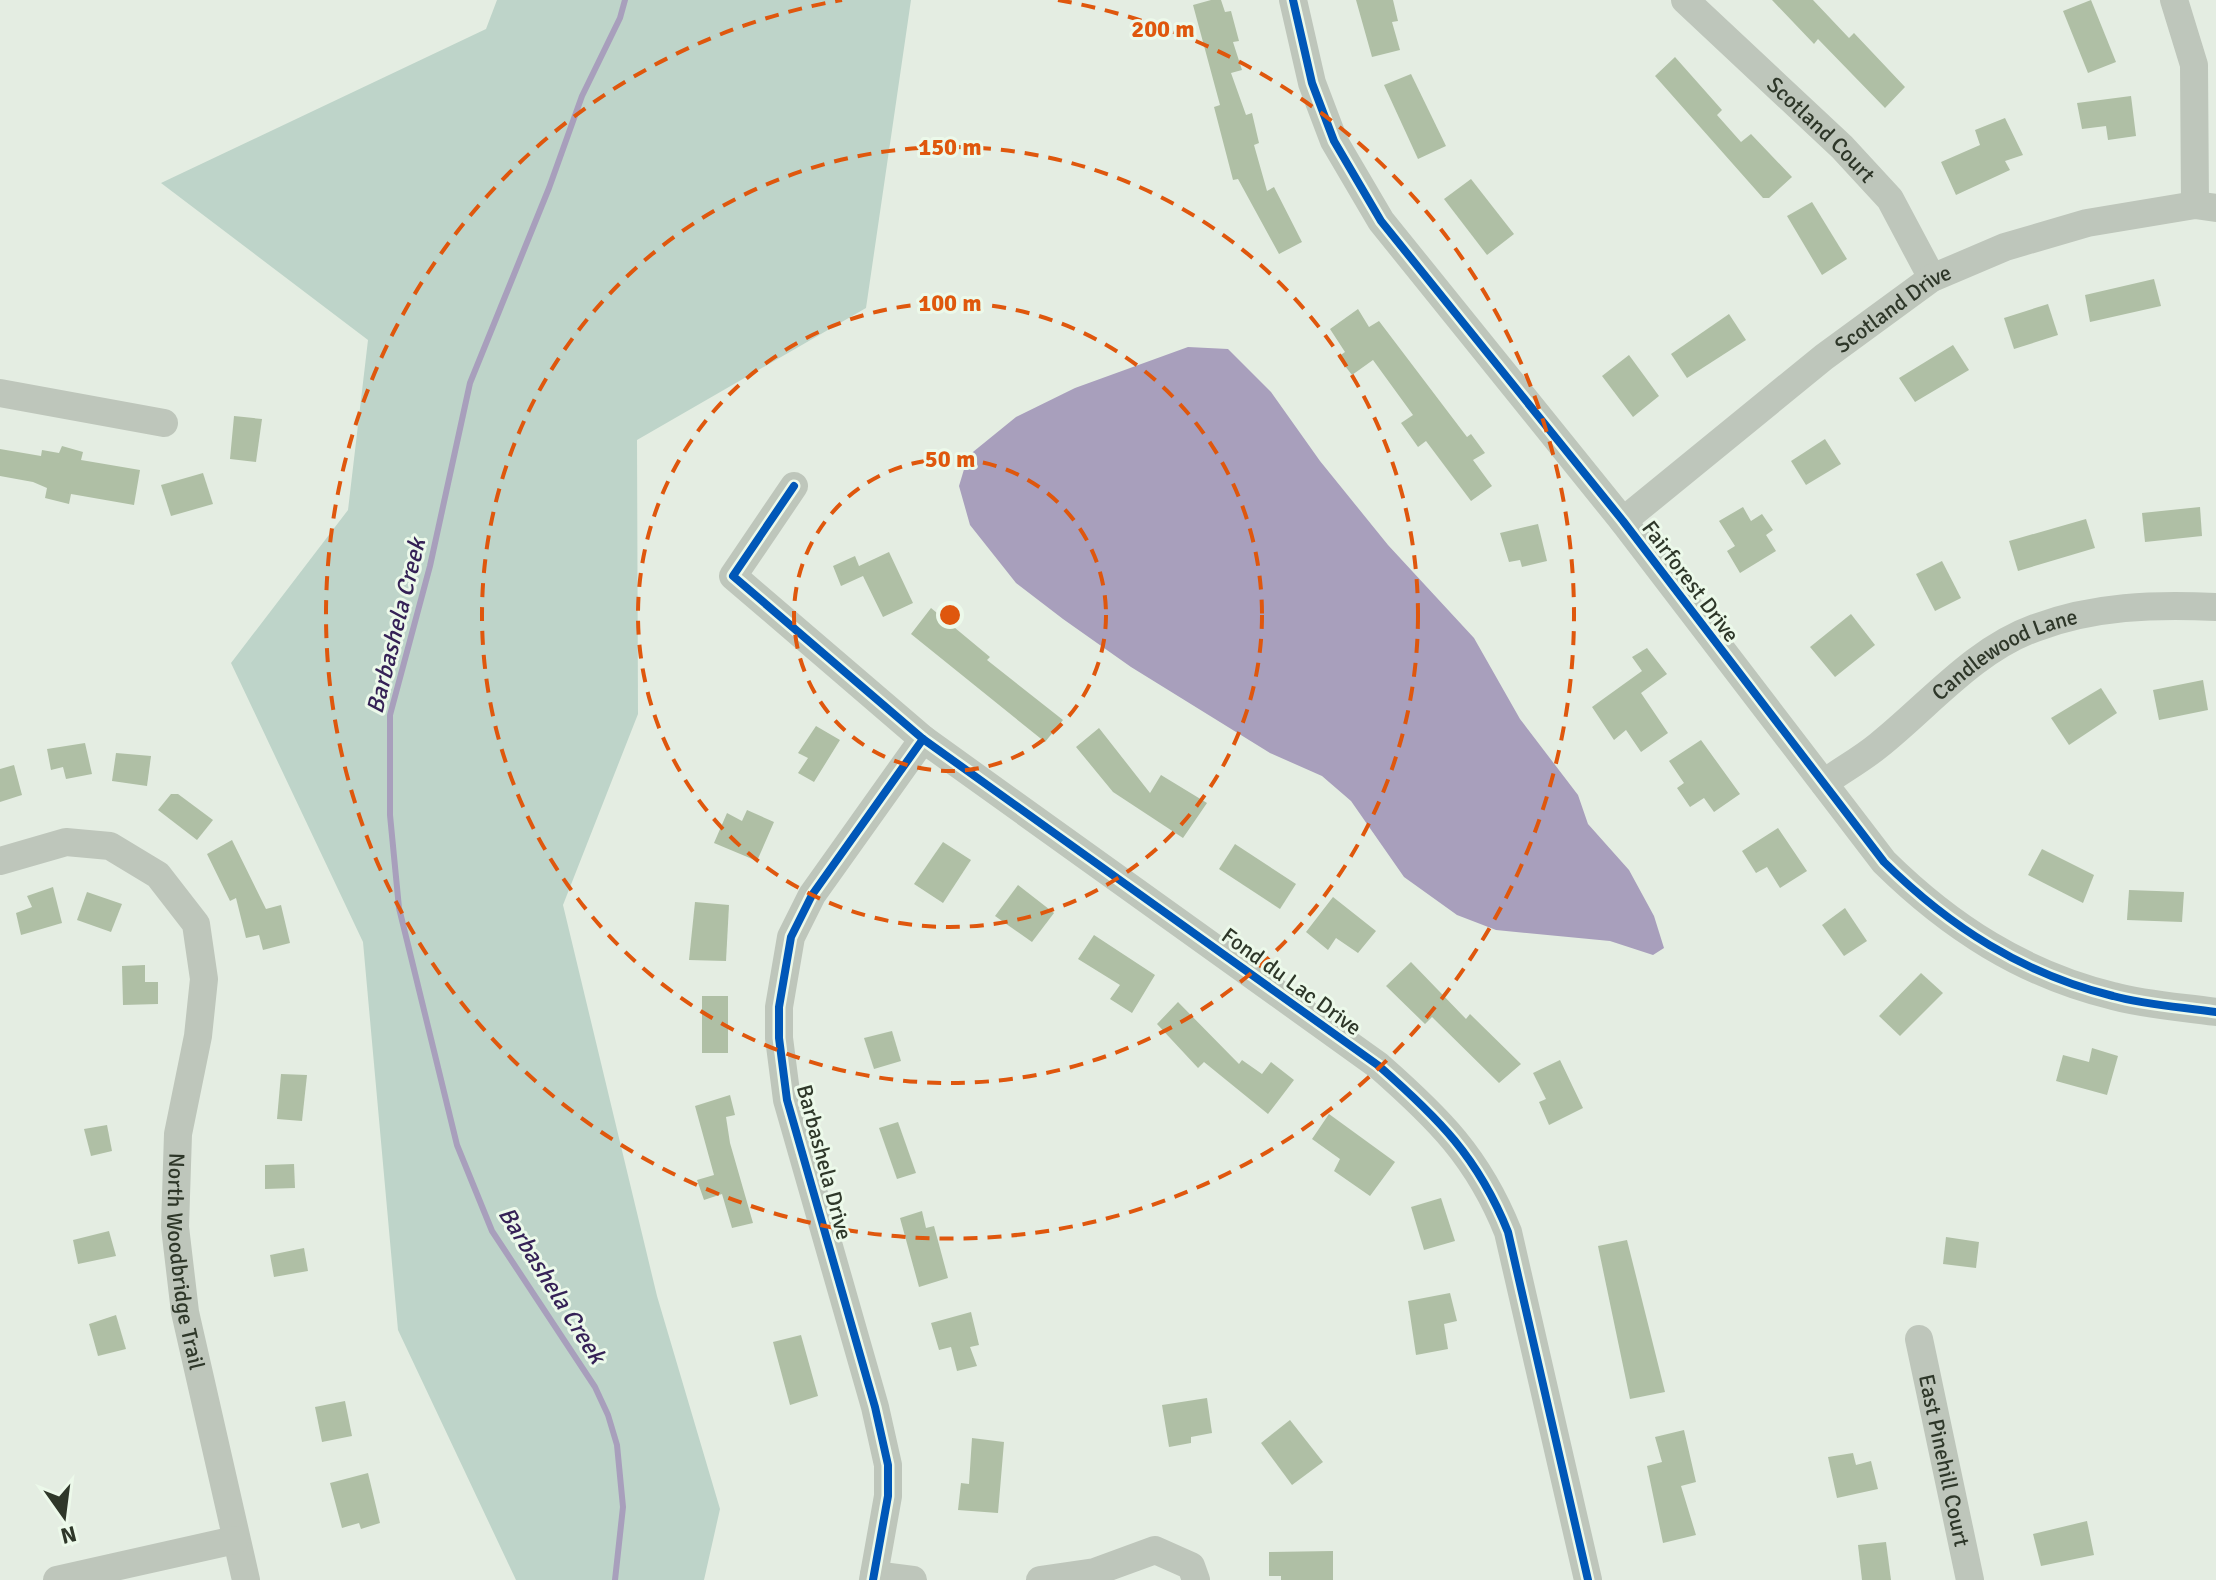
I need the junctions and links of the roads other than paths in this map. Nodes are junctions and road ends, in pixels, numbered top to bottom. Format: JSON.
{"nodes":[{"id":1,"x":1293,"y":0,"type":"edge"},
{"id":2,"x":1685,"y":0,"type":"edge"},
{"id":3,"x":2174,"y":0,"type":"edge"},
{"id":4,"x":2206,"y":206,"type":"edge"},
{"id":5,"x":1932,"y":278,"type":"junction"},
{"id":6,"x":0,"y":393,"type":"edge"},
{"id":7,"x":164,"y":423,"type":"dead end"},
{"id":8,"x":794,"y":486,"type":"dead end"},
{"id":9,"x":1623,"y":521,"type":"junction"},
{"id":10,"x":2216,"y":607,"type":"edge"},
{"id":11,"x":923,"y":739,"type":"junction"},
{"id":12,"x":1824,"y":783,"type":"junction"},
{"id":13,"x":0,"y":861,"type":"edge"},
{"id":14,"x":2216,"y":1012,"type":"edge"},
{"id":15,"x":1919,"y":1339,"type":"dead end"},
{"id":16,"x":235,"y":1540,"type":"junction"},
{"id":17,"x":873,"y":1578,"type":"edge"},
{"id":18,"x":57,"y":1580,"type":"edge"},
{"id":19,"x":246,"y":1580,"type":"edge"},
{"id":20,"x":913,"y":1580,"type":"edge"},
{"id":21,"x":1040,"y":1580,"type":"edge"},
{"id":22,"x":1196,"y":1580,"type":"edge"},
{"id":23,"x":1588,"y":1580,"type":"edge"},
{"id":24,"x":1970,"y":1580,"type":"edge"}],
"edges":[{"from":1,"to":9,"type":"street","name":"Fairforest Drive"},
{"from":2,"to":5,"type":"street","name":"Scotland Court"},
{"from":3,"to":4,"type":"street"},
{"from":4,"to":5,"type":"street","name":"Scotland Drive"},
{"from":5,"to":9,"type":"street","name":"Scotland Drive"},
{"from":6,"to":7,"type":"street"},
{"from":8,"to":11,"type":"street","name":"Fond du Lac Drive"},
{"from":9,"to":12,"type":"street","name":"Fairforest Drive"},
{"from":10,"to":12,"type":"street","name":"Candlewood Lane"},
{"from":11,"to":17,"type":"street","name":"Barbashela Drive"},
{"from":11,"to":23,"type":"street","name":"Fond du Lac Drive"},
{"from":12,"to":14,"type":"street","name":"Fairforest Drive"},
{"from":13,"to":16,"type":"street","name":"North Woodbridge Trail"},
{"from":15,"to":24,"type":"street","name":"East Pinehill Court"},
{"from":16,"to":18,"type":"street"},
{"from":16,"to":19,"type":"street","name":"North Woodbridge Trail"},
{"from":17,"to":20,"type":"street"},
{"from":21,"to":22,"type":"street"}]}
